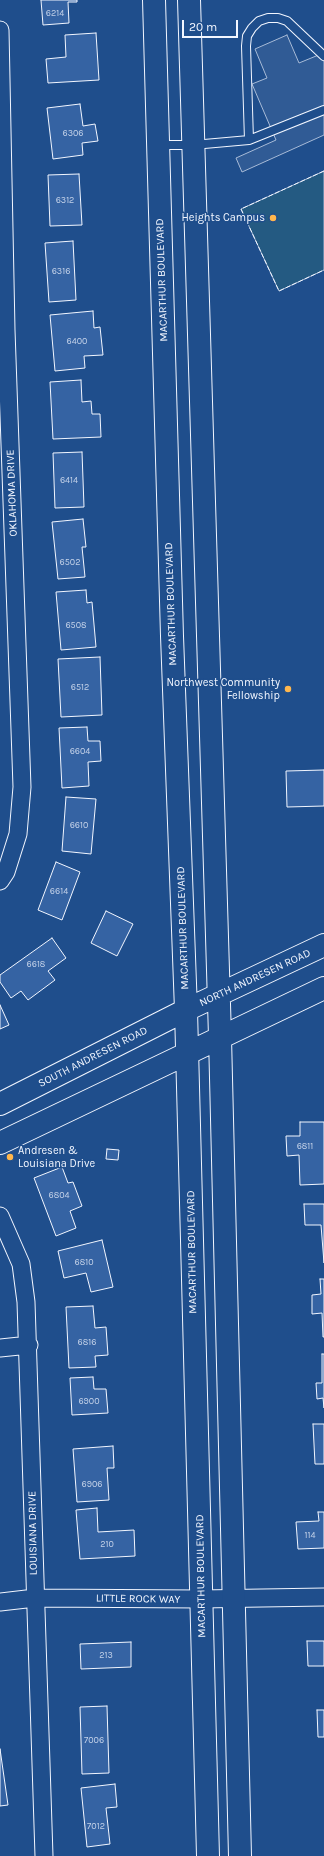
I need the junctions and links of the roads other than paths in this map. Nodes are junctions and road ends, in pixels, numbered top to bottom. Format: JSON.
{"nodes":[{"id":1,"x":154,"y":0,"type":"edge"},
{"id":2,"x":189,"y":0,"type":"edge"},
{"id":3,"x":0,"y":30,"type":"edge"},
{"id":4,"x":324,"y":56,"type":"edge"},
{"id":5,"x":1,"y":69,"type":"edge"},
{"id":6,"x":324,"y":110,"type":"edge"},
{"id":7,"x":249,"y":140,"type":"junction"},
{"id":8,"x":158,"y":145,"type":"junction"},
{"id":9,"x":193,"y":145,"type":"junction"},
{"id":10,"x":3,"y":330,"type":"edge"},
{"id":11,"x":0,"y":881,"type":"edge"},
{"id":12,"x":324,"y":945,"type":"edge"},
{"id":13,"x":324,"y":988,"type":"edge"},
{"id":14,"x":218,"y":995,"type":"junction"},
{"id":15,"x":186,"y":1010,"type":"junction"},
{"id":16,"x":220,"y":1037,"type":"junction"},
{"id":17,"x":187,"y":1052,"type":"junction"},
{"id":18,"x":0,"y":1104,"type":"edge"},
{"id":19,"x":0,"y":1143,"type":"edge"},
{"id":20,"x":0,"y":1216,"type":"edge"},
{"id":21,"x":28,"y":1345,"type":"junction"},
{"id":22,"x":0,"y":1348,"type":"edge"},
{"id":23,"x":324,"y":1597,"type":"edge"},
{"id":24,"x":35,"y":1598,"type":"junction"},
{"id":25,"x":201,"y":1599,"type":"junction"},
{"id":26,"x":233,"y":1599,"type":"junction"},
{"id":27,"x":0,"y":1602,"type":"edge"},
{"id":28,"x":39,"y":1856,"type":"edge"},
{"id":29,"x":208,"y":1856,"type":"edge"},
{"id":30,"x":240,"y":1856,"type":"edge"}],
"edges":[{"from":1,"to":8,"type":"street","name":"MACARTHUR BOULEVARD"},
{"from":2,"to":9,"type":"street"},
{"from":3,"to":5,"type":"street","name":"OKLAHOMA DRIVE"},
{"from":4,"to":7,"type":"lane"},
{"from":5,"to":10,"type":"street","name":"OKLAHOMA DRIVE"},
{"from":6,"to":7,"type":"lane"},
{"from":7,"to":9,"type":"lane"},
{"from":8,"to":9,"type":"lane"},
{"from":8,"to":15,"type":"street","name":"MACARTHUR BOULEVARD"},
{"from":9,"to":14,"type":"street"},
{"from":10,"to":11,"type":"street","name":"OKLAHOMA DRIVE"},
{"from":12,"to":14,"type":"street","name":"NORTH ANDRESEN ROAD"},
{"from":13,"to":16,"type":"street"},
{"from":14,"to":15,"type":"street","name":"NORTH ANDRESEN ROAD"},
{"from":14,"to":16,"type":"street"},
{"from":15,"to":17,"type":"street","name":"MACARTHUR BOULEVARD"},
{"from":15,"to":18,"type":"street","name":"SOUTH ANDRESEN ROAD"},
{"from":16,"to":17,"type":"street"},
{"from":16,"to":26,"type":"street"},
{"from":17,"to":19,"type":"street"},
{"from":17,"to":25,"type":"street","name":"MACARTHUR BOULEVARD"},
{"from":20,"to":21,"type":"street","name":"LOUISIANA DRIVE"},
{"from":21,"to":22,"type":"street"},
{"from":21,"to":24,"type":"street","name":"LOUISIANA DRIVE"},
{"from":23,"to":26,"type":"street","name":"LITTLE ROCK WAY"},
{"from":24,"to":25,"type":"street","name":"LITTLE ROCK WAY"},
{"from":24,"to":27,"type":"street","name":"LITTLE ROCK WAY"},
{"from":24,"to":28,"type":"street","name":"LOUISIANA DRIVE"},
{"from":25,"to":26,"type":"street","name":"LITTLE ROCK WAY"},
{"from":25,"to":29,"type":"street","name":"MACARTHUR BOULEVARD"},
{"from":26,"to":30,"type":"street"}]}
